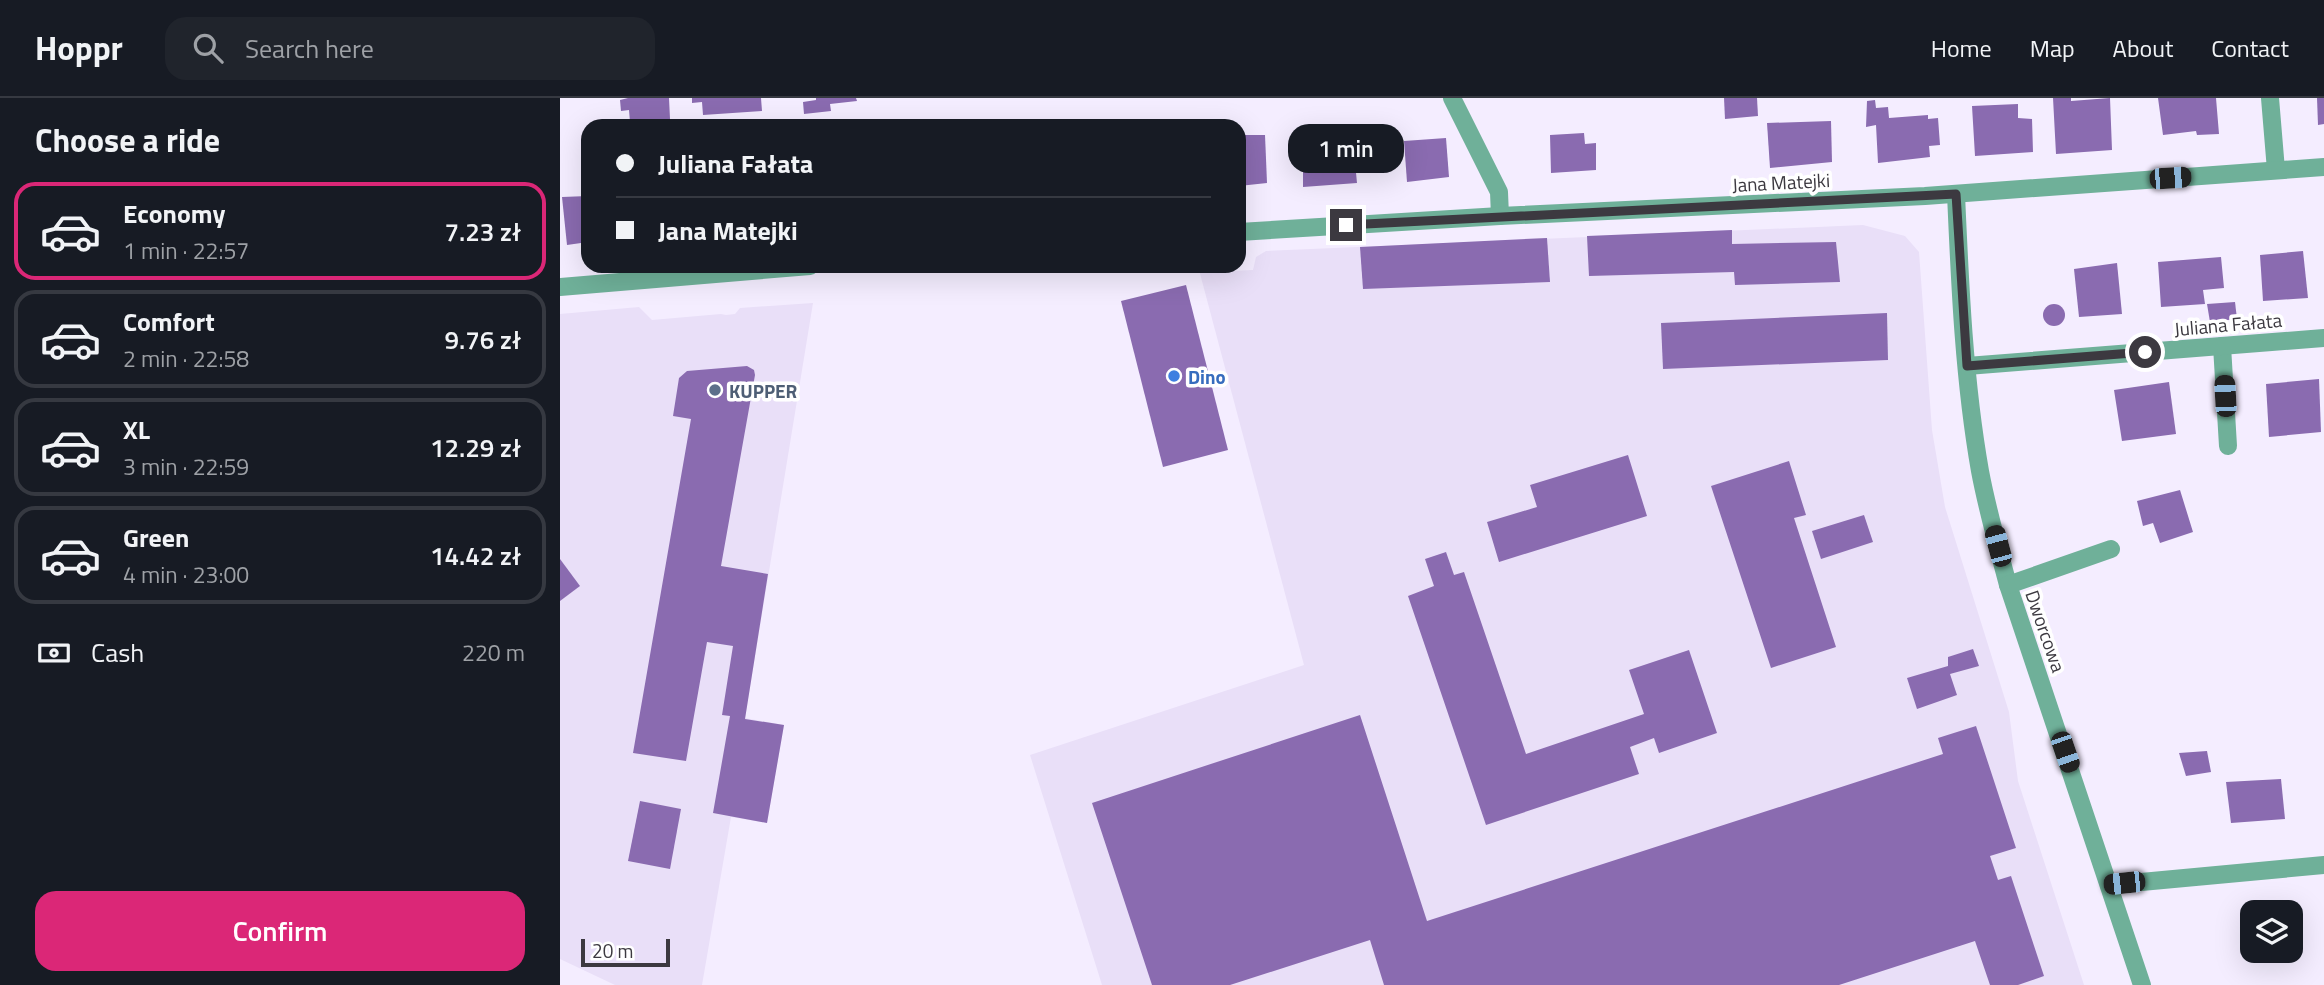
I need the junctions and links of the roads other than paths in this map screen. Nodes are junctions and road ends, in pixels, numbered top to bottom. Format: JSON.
{"nodes":[{"id":1,"x":1452,"y":98,"type":"edge"},
{"id":2,"x":2270,"y":98,"type":"edge"},
{"id":3,"x":2324,"y":167,"type":"edge"},
{"id":4,"x":2276,"y":170,"type":"junction"},
{"id":5,"x":1956,"y":194,"type":"junction"},
{"id":6,"x":1500,"y":216,"type":"junction"},
{"id":7,"x":1246,"y":232,"type":"edge"},
{"id":8,"x":727,"y":273,"type":"edge"},
{"id":9,"x":560,"y":287,"type":"edge"},
{"id":10,"x":2324,"y":338,"type":"edge"},
{"id":11,"x":2222,"y":346,"type":"junction"},
{"id":12,"x":1967,"y":366,"type":"junction"},
{"id":13,"x":2228,"y":446,"type":"dead end"},
{"id":14,"x":2111,"y":549,"type":"dead end"},
{"id":15,"x":2008,"y":585,"type":"junction"},
{"id":16,"x":2324,"y":865,"type":"edge"},
{"id":17,"x":2109,"y":885,"type":"junction"},
{"id":18,"x":2142,"y":985,"type":"edge"}],
"edges":[{"from":1,"to":6,"type":"street"},
{"from":2,"to":4,"type":"street"},
{"from":3,"to":4,"type":"street","name":"Jana Matejki"},
{"from":4,"to":5,"type":"street","name":"Jana Matejki"},
{"from":5,"to":6,"type":"street","name":"Jana Matejki"},
{"from":5,"to":12,"type":"street","name":"Dworcowa"},
{"from":6,"to":7,"type":"street","name":"Jana Matejki"},
{"from":8,"to":9,"type":"street"},
{"from":10,"to":11,"type":"street","name":"Juliana Fałata"},
{"from":11,"to":12,"type":"street","name":"Juliana Fałata"},
{"from":11,"to":13,"type":"street"},
{"from":12,"to":15,"type":"street","name":"Dworcowa"},
{"from":14,"to":15,"type":"street"},
{"from":15,"to":17,"type":"street","name":"Dworcowa"},
{"from":16,"to":17,"type":"street"},
{"from":17,"to":18,"type":"street","name":"Dworcowa"}]}
